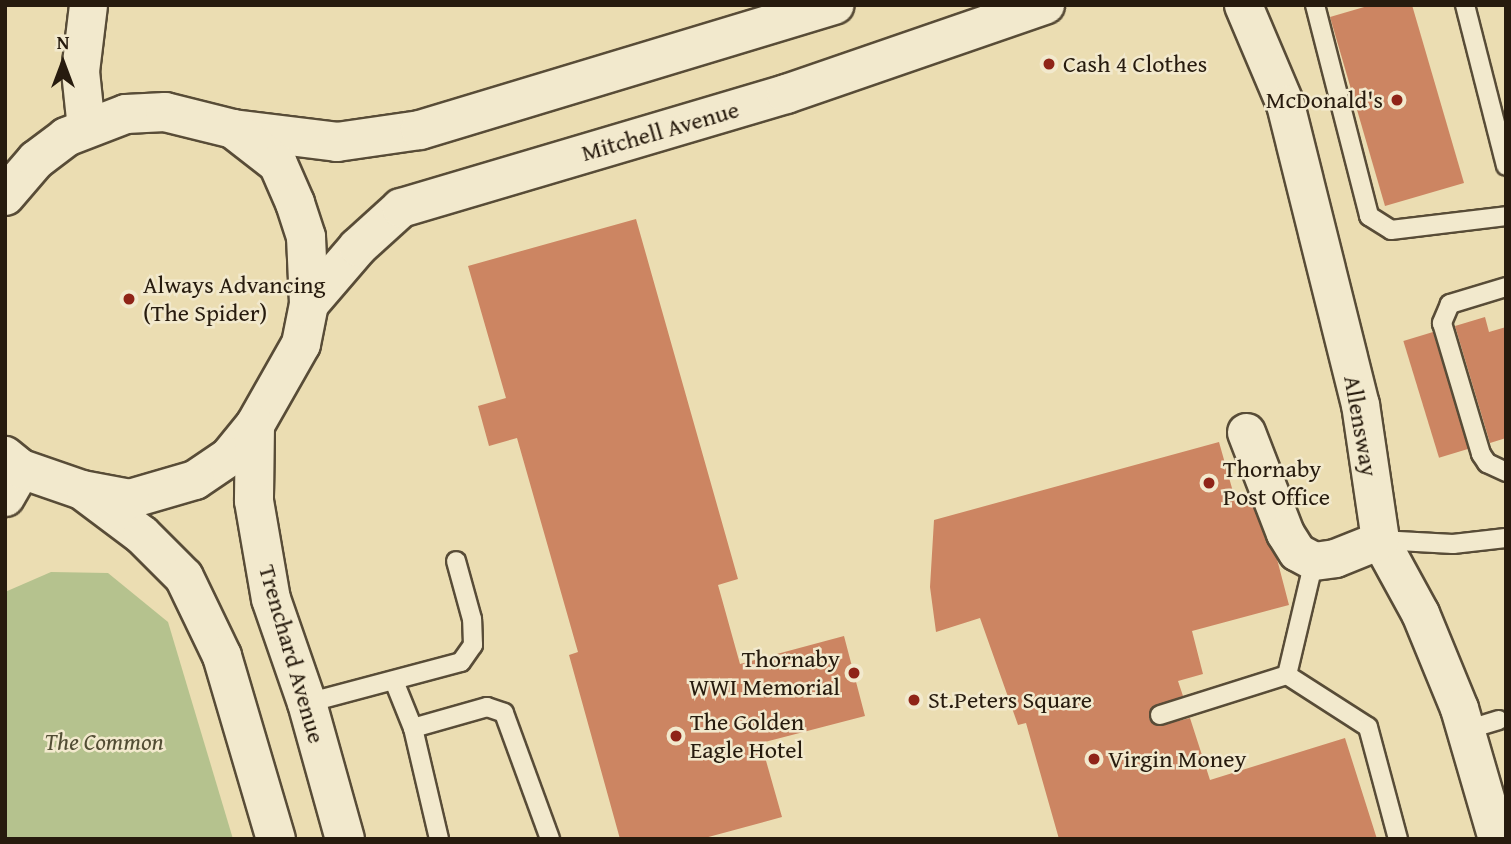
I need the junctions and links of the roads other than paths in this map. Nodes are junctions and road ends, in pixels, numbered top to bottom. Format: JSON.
{"nodes":[{"id":1,"x":88,"y":5,"type":"edge"},
{"id":2,"x":835,"y":5,"type":"edge"},
{"id":3,"x":1045,"y":5,"type":"edge"},
{"id":4,"x":1243,"y":5,"type":"edge"},
{"id":5,"x":1315,"y":5,"type":"edge"},
{"id":6,"x":1465,"y":5,"type":"edge"},
{"id":7,"x":86,"y":128,"type":"junction"},
{"id":8,"x":233,"y":129,"type":"junction"},
{"id":9,"x":1506,"y":166,"type":"edge"},
{"id":10,"x":5,"y":196,"type":"edge"},
{"id":11,"x":1506,"y":216,"type":"edge"},
{"id":12,"x":1506,"y":287,"type":"edge"},
{"id":13,"x":309,"y":304,"type":"junction"},
{"id":14,"x":255,"y":425,"type":"junction"},
{"id":15,"x":1247,"y":432,"type":"dead end"},
{"id":16,"x":1506,"y":472,"type":"edge"},
{"id":17,"x":10,"y":474,"type":"edge"},
{"id":18,"x":82,"y":490,"type":"junction"},
{"id":19,"x":1506,"y":538,"type":"edge"},
{"id":20,"x":1380,"y":540,"type":"junction"},
{"id":21,"x":456,"y":561,"type":"dead end"},
{"id":22,"x":1314,"y":561,"type":"junction"},
{"id":23,"x":1287,"y":675,"type":"junction"},
{"id":24,"x":394,"y":681,"type":"junction"},
{"id":25,"x":307,"y":703,"type":"junction"},
{"id":26,"x":1160,"y":715,"type":"dead end"},
{"id":27,"x":413,"y":728,"type":"junction"},
{"id":28,"x":276,"y":839,"type":"edge"},
{"id":29,"x":345,"y":839,"type":"edge"},
{"id":30,"x":439,"y":839,"type":"edge"},
{"id":31,"x":551,"y":839,"type":"edge"},
{"id":32,"x":1398,"y":839,"type":"edge"},
{"id":33,"x":1497,"y":839,"type":"edge"}],
"edges":[{"from":1,"to":7,"type":"street"},
{"from":2,"to":8,"type":"street","name":"Mitchell Avenue"},
{"from":3,"to":13,"type":"street","name":"Mitchell Avenue"},
{"from":4,"to":20,"type":"street","name":"Allensway"},
{"from":5,"to":11,"type":"lane"},
{"from":6,"to":9,"type":"lane"},
{"from":7,"to":8,"type":"street","name":"Mitchell Avenue"},
{"from":7,"to":10,"type":"street","name":"Mitchell Avenue"},
{"from":8,"to":13,"type":"street","name":"Mitchell Avenue"},
{"from":12,"to":16,"type":"lane"},
{"from":13,"to":14,"type":"street","name":"Mitchell Avenue"},
{"from":14,"to":18,"type":"street","name":"Mitchell Avenue"},
{"from":14,"to":25,"type":"street","name":"Trenchard Avenue"},
{"from":15,"to":22,"type":"street"},
{"from":17,"to":18,"type":"street","name":"Mitchell Avenue"},
{"from":18,"to":28,"type":"street"},
{"from":19,"to":20,"type":"lane"},
{"from":20,"to":22,"type":"street"},
{"from":20,"to":33,"type":"street","name":"Allensway"},
{"from":21,"to":24,"type":"lane"},
{"from":22,"to":23,"type":"lane"},
{"from":23,"to":26,"type":"lane"},
{"from":23,"to":32,"type":"lane"},
{"from":24,"to":25,"type":"lane"},
{"from":24,"to":27,"type":"lane"},
{"from":25,"to":29,"type":"street","name":"Trenchard Avenue"},
{"from":27,"to":30,"type":"lane"},
{"from":27,"to":31,"type":"lane"}]}
